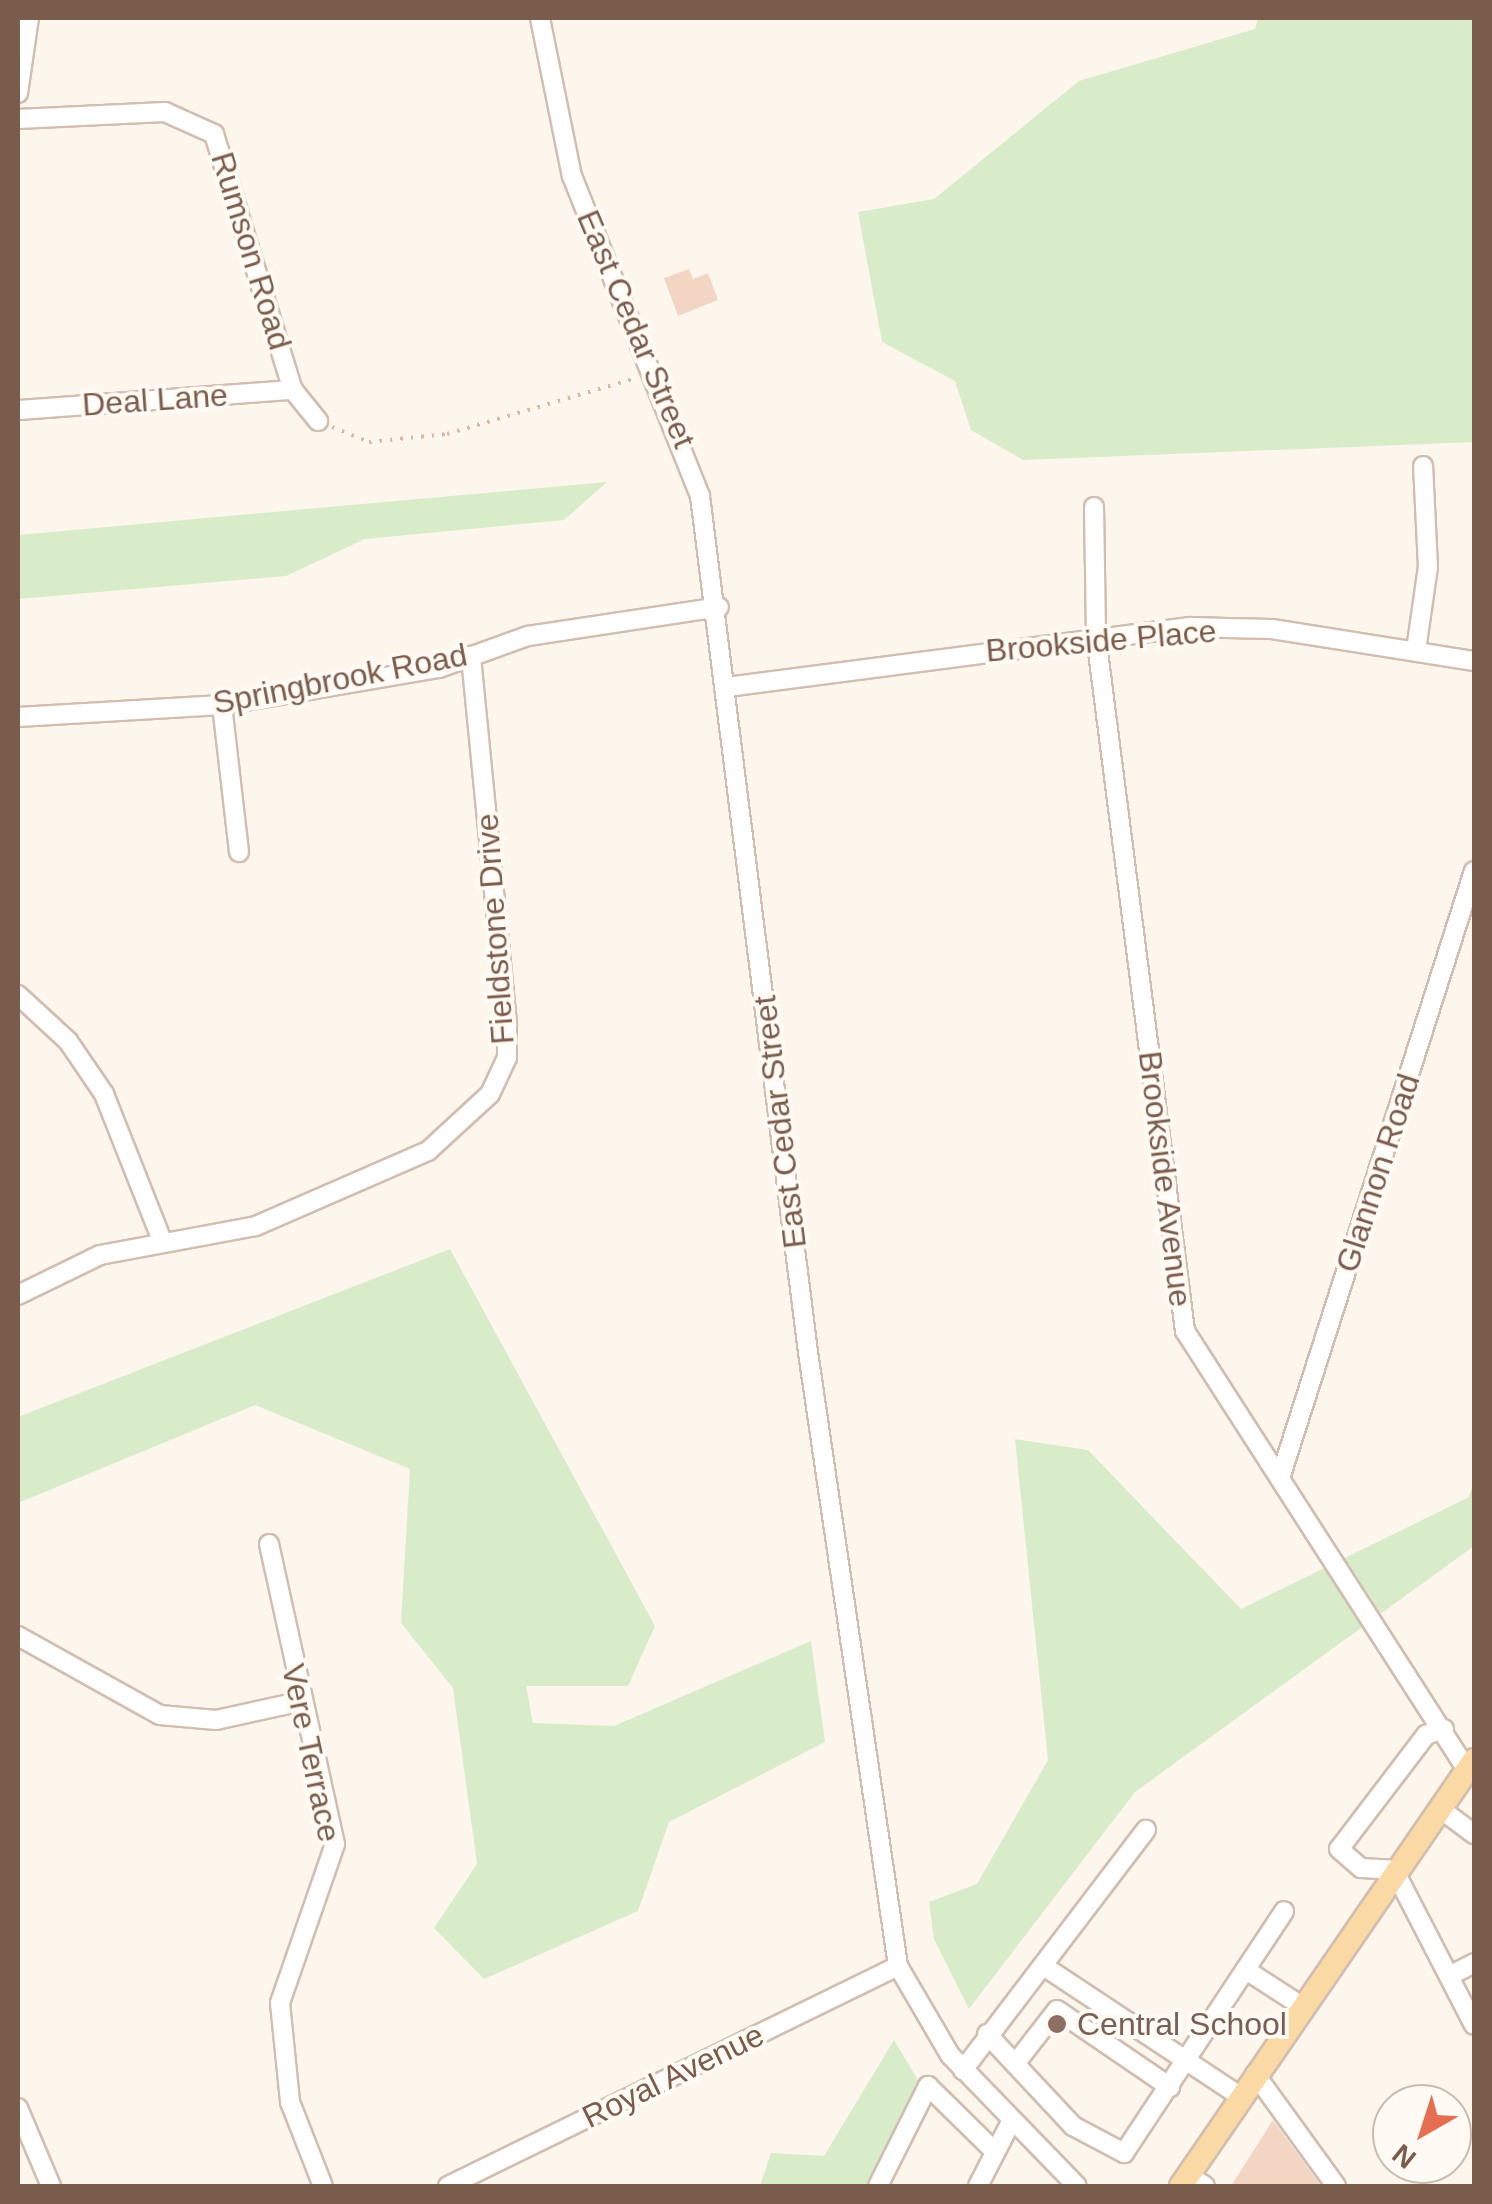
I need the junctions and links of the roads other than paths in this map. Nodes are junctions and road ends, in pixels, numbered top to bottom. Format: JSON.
{"nodes":[{"id":1,"x":29,"y":18,"type":"edge"},
{"id":2,"x":540,"y":18,"type":"edge"},
{"id":3,"x":18,"y":93,"type":"edge"},
{"id":4,"x":18,"y":119,"type":"edge"},
{"id":5,"x":294,"y":390,"type":"junction"},
{"id":6,"x":18,"y":410,"type":"edge"},
{"id":7,"x":318,"y":421,"type":"road end"},
{"id":8,"x":1423,"y":466,"type":"dead end"},
{"id":9,"x":1094,"y":507,"type":"dead end"},
{"id":10,"x":719,"y":607,"type":"junction"},
{"id":11,"x":1096,"y":636,"type":"junction"},
{"id":12,"x":1416,"y":650,"type":"junction"},
{"id":13,"x":471,"y":656,"type":"junction"},
{"id":14,"x":1474,"y":660,"type":"edge"},
{"id":15,"x":727,"y":687,"type":"junction"},
{"id":16,"x":222,"y":705,"type":"junction"},
{"id":17,"x":18,"y":717,"type":"edge"},
{"id":18,"x":239,"y":852,"type":"dead end"},
{"id":19,"x":1474,"y":870,"type":"edge"},
{"id":20,"x":18,"y":995,"type":"edge"},
{"id":21,"x":162,"y":1238,"type":"junction"},
{"id":22,"x":18,"y":1296,"type":"edge"},
{"id":23,"x":1280,"y":1475,"type":"junction"},
{"id":24,"x":269,"y":1544,"type":"dead end"},
{"id":25,"x":18,"y":1636,"type":"edge"},
{"id":26,"x":298,"y":1702,"type":"junction"},
{"id":27,"x":1444,"y":1728,"type":"junction"},
{"id":28,"x":1471,"y":1765,"type":"edge"},
{"id":29,"x":1439,"y":1808,"type":"junction"},
{"id":30,"x":1146,"y":1830,"type":"dead end"},
{"id":31,"x":1474,"y":1834,"type":"edge"},
{"id":32,"x":1394,"y":1870,"type":"junction"},
{"id":33,"x":1284,"y":1911,"type":"dead end"},
{"id":34,"x":1474,"y":1963,"type":"edge"},
{"id":35,"x":898,"y":1966,"type":"junction"},
{"id":36,"x":1045,"y":1967,"type":"junction"},
{"id":37,"x":1246,"y":1970,"type":"junction"},
{"id":38,"x":1448,"y":1976,"type":"junction"},
{"id":39,"x":1300,"y":2006,"type":"junction"},
{"id":40,"x":1474,"y":2025,"type":"edge"},
{"id":41,"x":987,"y":2034,"type":"junction"},
{"id":42,"x":1186,"y":2062,"type":"junction"},
{"id":43,"x":1015,"y":2064,"type":"junction"},
{"id":44,"x":963,"y":2070,"type":"junction"},
{"id":45,"x":1255,"y":2074,"type":"junction"},
{"id":46,"x":928,"y":2086,"type":"junction"},
{"id":47,"x":1170,"y":2087,"type":"junction"},
{"id":48,"x":1240,"y":2096,"type":"junction"},
{"id":49,"x":18,"y":2108,"type":"edge"},
{"id":50,"x":953,"y":2110,"type":"junction"},
{"id":51,"x":1012,"y":2120,"type":"junction"},
{"id":52,"x":991,"y":2148,"type":"junction"},
{"id":53,"x":1191,"y":2183,"type":"edge"},
{"id":54,"x":51,"y":2186,"type":"edge"},
{"id":55,"x":323,"y":2186,"type":"edge"},
{"id":56,"x":448,"y":2186,"type":"edge"},
{"id":57,"x":878,"y":2186,"type":"edge"},
{"id":58,"x":978,"y":2186,"type":"edge"},
{"id":59,"x":1077,"y":2186,"type":"edge"},
{"id":60,"x":1336,"y":2186,"type":"edge"}],
"edges":[{"from":1,"to":3,"type":"street"},
{"from":2,"to":10,"type":"street","name":"East Cedar Street"},
{"from":4,"to":5,"type":"street","name":"Rumson Road"},
{"from":5,"to":6,"type":"street","name":"Deal Lane"},
{"from":5,"to":7,"type":"street"},
{"from":8,"to":12,"type":"street"},
{"from":9,"to":11,"type":"street","name":"Brookside Avenue"},
{"from":10,"to":13,"type":"street","name":"Springbrook Road"},
{"from":10,"to":15,"type":"street","name":"East Cedar Street"},
{"from":11,"to":12,"type":"street","name":"Brookside Place"},
{"from":11,"to":15,"type":"street","name":"Brookside Place"},
{"from":11,"to":23,"type":"street","name":"Brookside Avenue"},
{"from":12,"to":14,"type":"street","name":"Brookside Place"},
{"from":13,"to":16,"type":"street","name":"Springbrook Road"},
{"from":13,"to":21,"type":"street","name":"Fieldstone Drive"},
{"from":15,"to":35,"type":"street","name":"East Cedar Street"},
{"from":16,"to":17,"type":"street","name":"Springbrook Road"},
{"from":16,"to":18,"type":"street"},
{"from":19,"to":23,"type":"street","name":"Glannon Road"},
{"from":20,"to":21,"type":"street"},
{"from":21,"to":22,"type":"street","name":"Fieldstone Drive"},
{"from":23,"to":27,"type":"street","name":"Brookside Avenue"},
{"from":24,"to":26,"type":"street","name":"Vere Terrace"},
{"from":25,"to":26,"type":"street"},
{"from":26,"to":55,"type":"street","name":"Vere Terrace"},
{"from":27,"to":28,"type":"street","name":"Brookside Avenue"},
{"from":27,"to":32,"type":"street"},
{"from":28,"to":29,"type":"main road"},
{"from":29,"to":31,"type":"street"},
{"from":29,"to":32,"type":"main road"},
{"from":30,"to":36,"type":"street"},
{"from":32,"to":38,"type":"street"},
{"from":32,"to":39,"type":"main road"},
{"from":33,"to":37,"type":"street"},
{"from":34,"to":38,"type":"street"},
{"from":35,"to":44,"type":"street","name":"East Cedar Street"},
{"from":35,"to":56,"type":"street","name":"Royal Avenue"},
{"from":36,"to":41,"type":"street"},
{"from":36,"to":42,"type":"street"},
{"from":37,"to":39,"type":"street"},
{"from":37,"to":42,"type":"street"},
{"from":38,"to":40,"type":"street"},
{"from":39,"to":45,"type":"main road"},
{"from":41,"to":43,"type":"street"},
{"from":41,"to":44,"type":"street"},
{"from":42,"to":47,"type":"street"},
{"from":42,"to":48,"type":"street"},
{"from":43,"to":47,"type":"street"},
{"from":43,"to":47,"type":"street"},
{"from":44,"to":46,"type":"street"},
{"from":44,"to":50,"type":"street"},
{"from":44,"to":51,"type":"street","name":"East Cedar Street"},
{"from":45,"to":48,"type":"main road"},
{"from":45,"to":60,"type":"street"},
{"from":46,"to":50,"type":"street"},
{"from":46,"to":57,"type":"street"},
{"from":48,"to":53,"type":"main road"},
{"from":49,"to":54,"type":"street"},
{"from":50,"to":52,"type":"street"},
{"from":51,"to":52,"type":"street"},
{"from":51,"to":59,"type":"street","name":"East Cedar Street"},
{"from":52,"to":58,"type":"street"}]}
